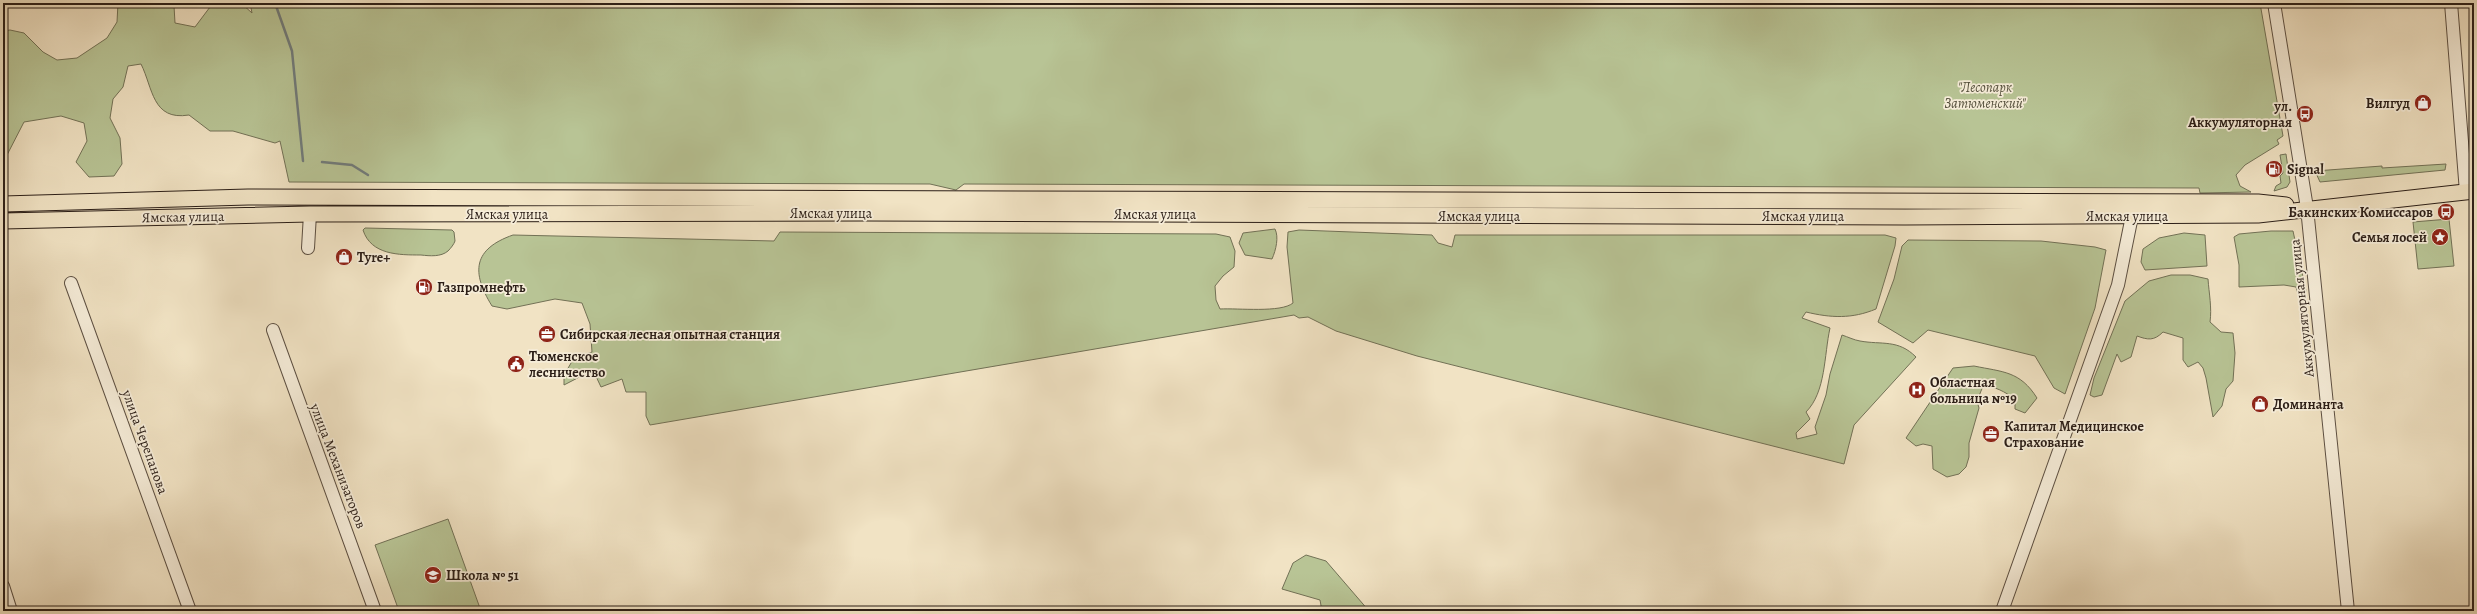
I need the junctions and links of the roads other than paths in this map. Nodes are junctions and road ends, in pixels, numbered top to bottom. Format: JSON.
{"nodes":[{"id":1,"x":2274,"y":3,"type":"edge"},
{"id":2,"x":2451,"y":3,"type":"edge"},
{"id":3,"x":2470,"y":192,"type":"edge"},
{"id":4,"x":1617,"y":199,"type":"junction"},
{"id":5,"x":3,"y":204,"type":"edge"},
{"id":6,"x":2307,"y":208,"type":"junction"},
{"id":7,"x":310,"y":214,"type":"junction"},
{"id":8,"x":1617,"y":215,"type":"junction"},
{"id":9,"x":2132,"y":216,"type":"junction"},
{"id":10,"x":3,"y":221,"type":"edge"},
{"id":11,"x":308,"y":248,"type":"dead end"},
{"id":12,"x":71,"y":283,"type":"dead end"},
{"id":13,"x":273,"y":330,"type":"dead end"},
{"id":14,"x":3,"y":586,"type":"edge"},
{"id":15,"x":11,"y":611,"type":"edge"},
{"id":16,"x":190,"y":611,"type":"edge"},
{"id":17,"x":375,"y":611,"type":"edge"},
{"id":18,"x":2002,"y":611,"type":"edge"},
{"id":19,"x":2348,"y":611,"type":"edge"}],
"edges":[{"from":1,"to":6,"type":"street","name":"Аккумуляторная улица"},
{"from":2,"to":3,"type":"street"},
{"from":3,"to":6,"type":"main road","name":"Ямская улица"},
{"from":4,"to":5,"type":"main road","name":"Ямская улица"},
{"from":4,"to":6,"type":"main road","name":"Ямская улица"},
{"from":4,"to":8,"type":"main road"},
{"from":6,"to":9,"type":"main road","name":"Ямская улица"},
{"from":6,"to":19,"type":"street","name":"Аккумуляторная улица"},
{"from":7,"to":8,"type":"main road","name":"Ямская улица"},
{"from":7,"to":10,"type":"main road","name":"Ямская улица"},
{"from":7,"to":11,"type":"street"},
{"from":8,"to":9,"type":"main road","name":"Ямская улица"},
{"from":9,"to":18,"type":"street"},
{"from":12,"to":16,"type":"street","name":"улица Черепанова"},
{"from":13,"to":17,"type":"street","name":"улица Механизаторов"},
{"from":14,"to":15,"type":"street"}]}
